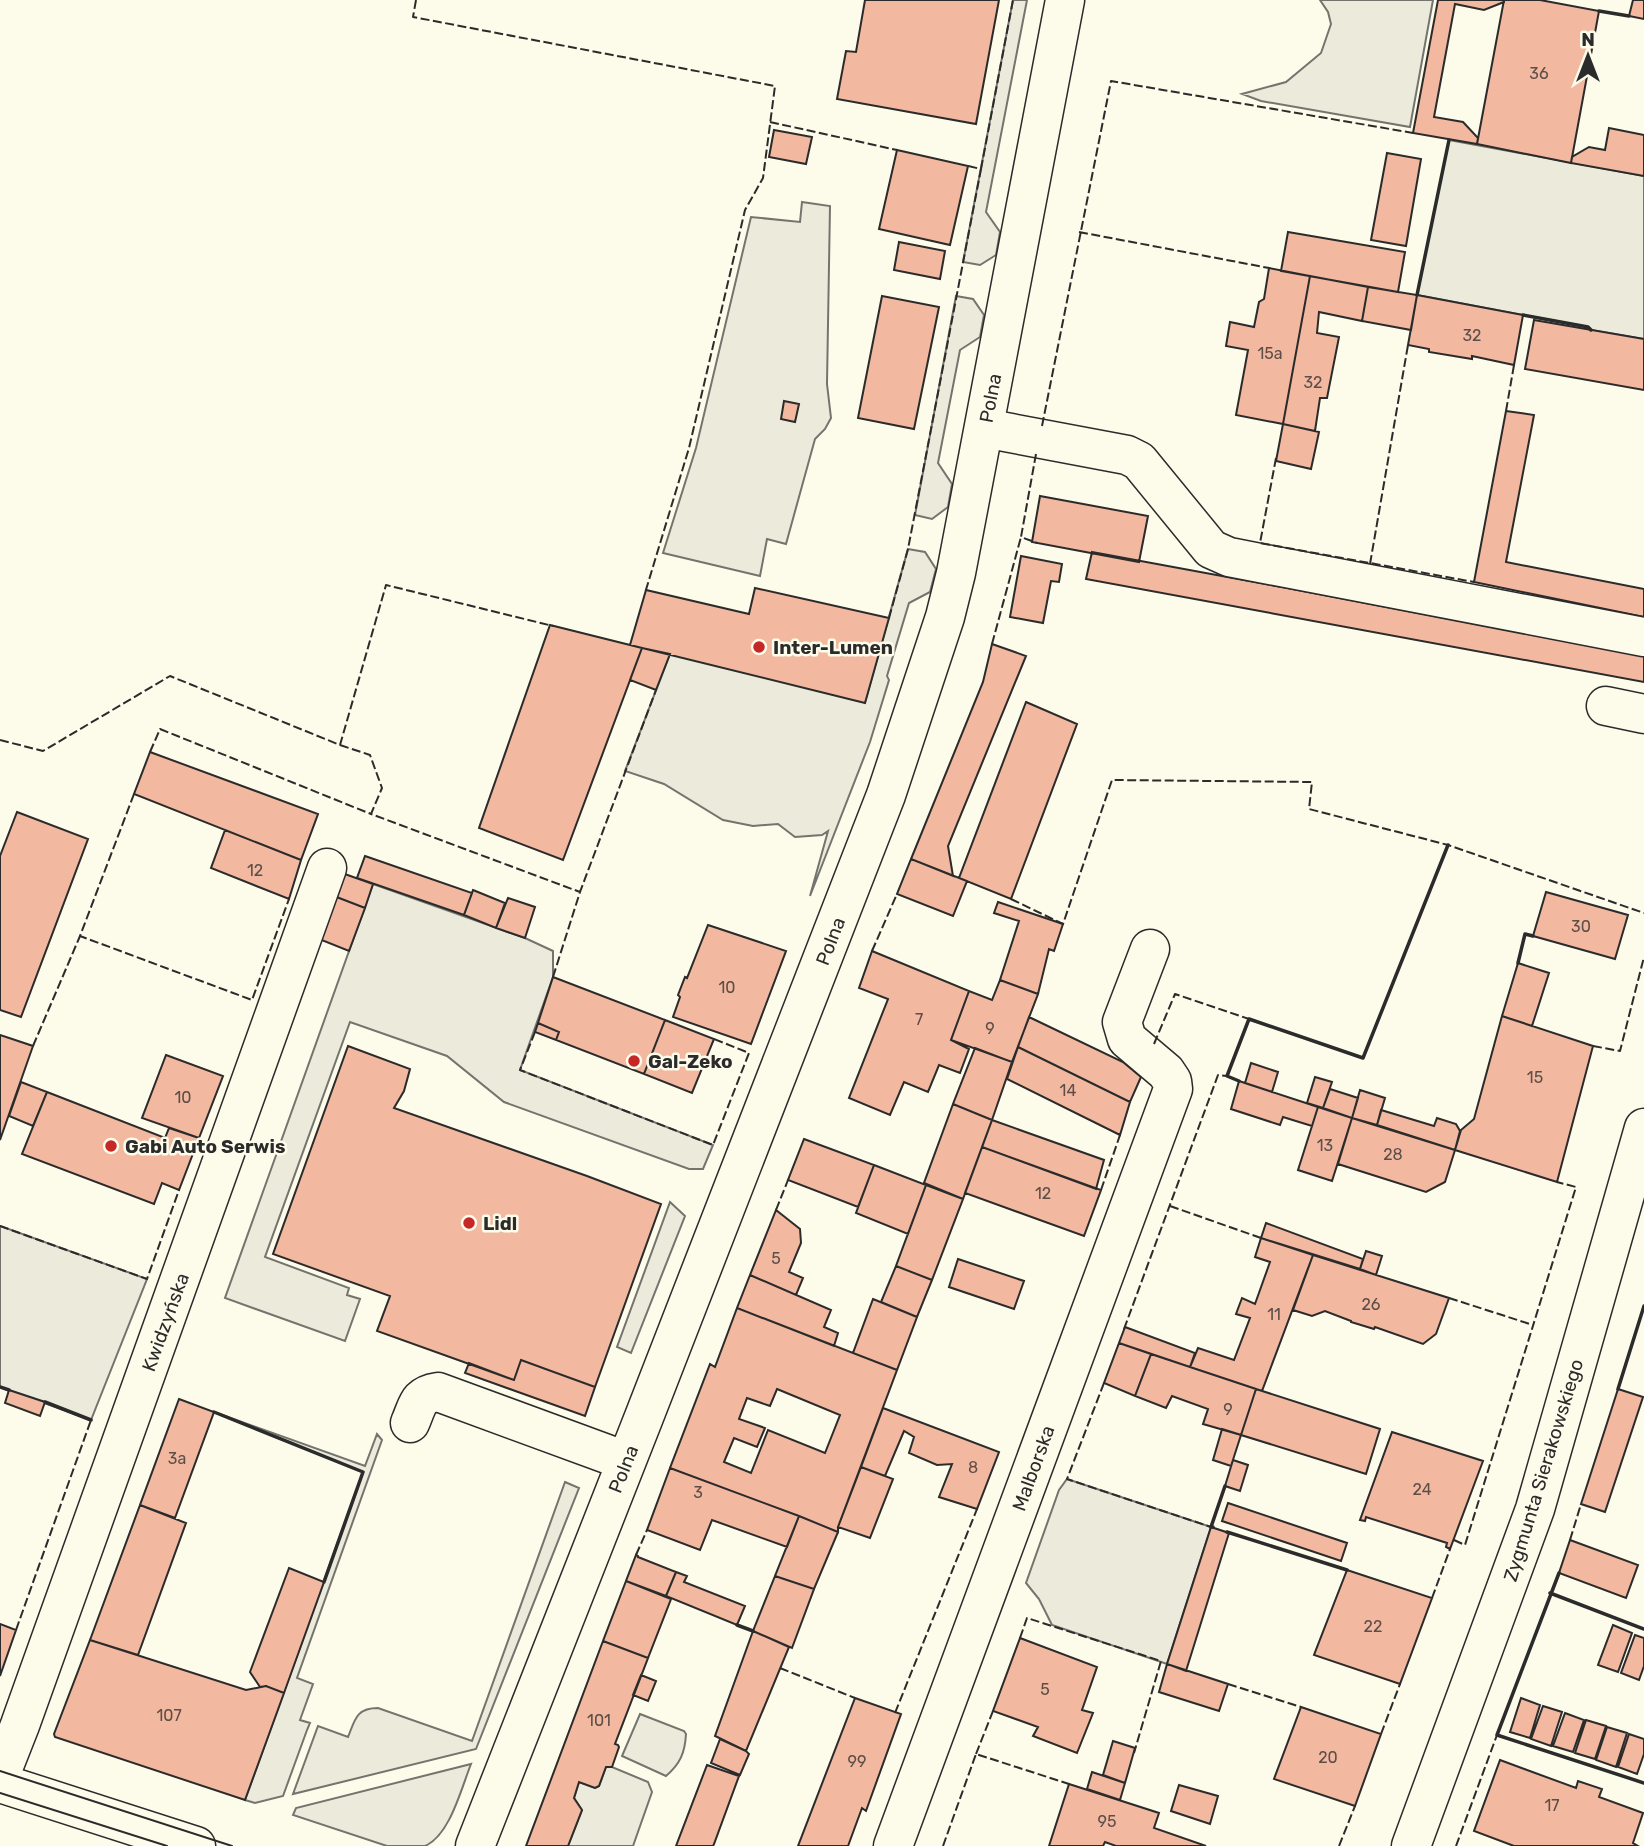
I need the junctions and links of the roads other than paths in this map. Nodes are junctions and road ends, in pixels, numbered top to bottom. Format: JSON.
{"nodes":[{"id":1,"x":1065,"y":0,"type":"edge"},
{"id":2,"x":984,"y":428,"type":"junction"},
{"id":3,"x":1644,"y":637,"type":"edge"},
{"id":4,"x":1606,"y":706,"type":"dead end"},
{"id":5,"x":1644,"y":714,"type":"edge"},
{"id":6,"x":327,"y":868,"type":"dead end"},
{"id":7,"x":1150,"y":949,"type":"dead end"},
{"id":8,"x":1644,"y":1128,"type":"edge"},
{"id":9,"x":410,"y":1423,"type":"dead end"},
{"id":10,"x":626,"y":1461,"type":"junction"},
{"id":11,"x":0,"y":1776,"type":"edge"},
{"id":12,"x":0,"y":1783,"type":"edge"},
{"id":13,"x":196,"y":1846,"type":"edge"},
{"id":14,"x":475,"y":1846,"type":"edge"},
{"id":15,"x":893,"y":1846,"type":"edge"},
{"id":16,"x":1411,"y":1846,"type":"edge"}],
"edges":[{"from":1,"to":2,"type":"street","name":"Polna"},
{"from":2,"to":3,"type":"street"},
{"from":2,"to":10,"type":"street","name":"Polna"},
{"from":4,"to":5,"type":"street"},
{"from":6,"to":11,"type":"street","name":"Kwidzyńska"},
{"from":7,"to":15,"type":"street","name":"Malborska"},
{"from":8,"to":16,"type":"street","name":"Zygmunta Sierakowskiego"},
{"from":9,"to":10,"type":"street"},
{"from":10,"to":14,"type":"street","name":"Polna"},
{"from":12,"to":13,"type":"street"}]}
